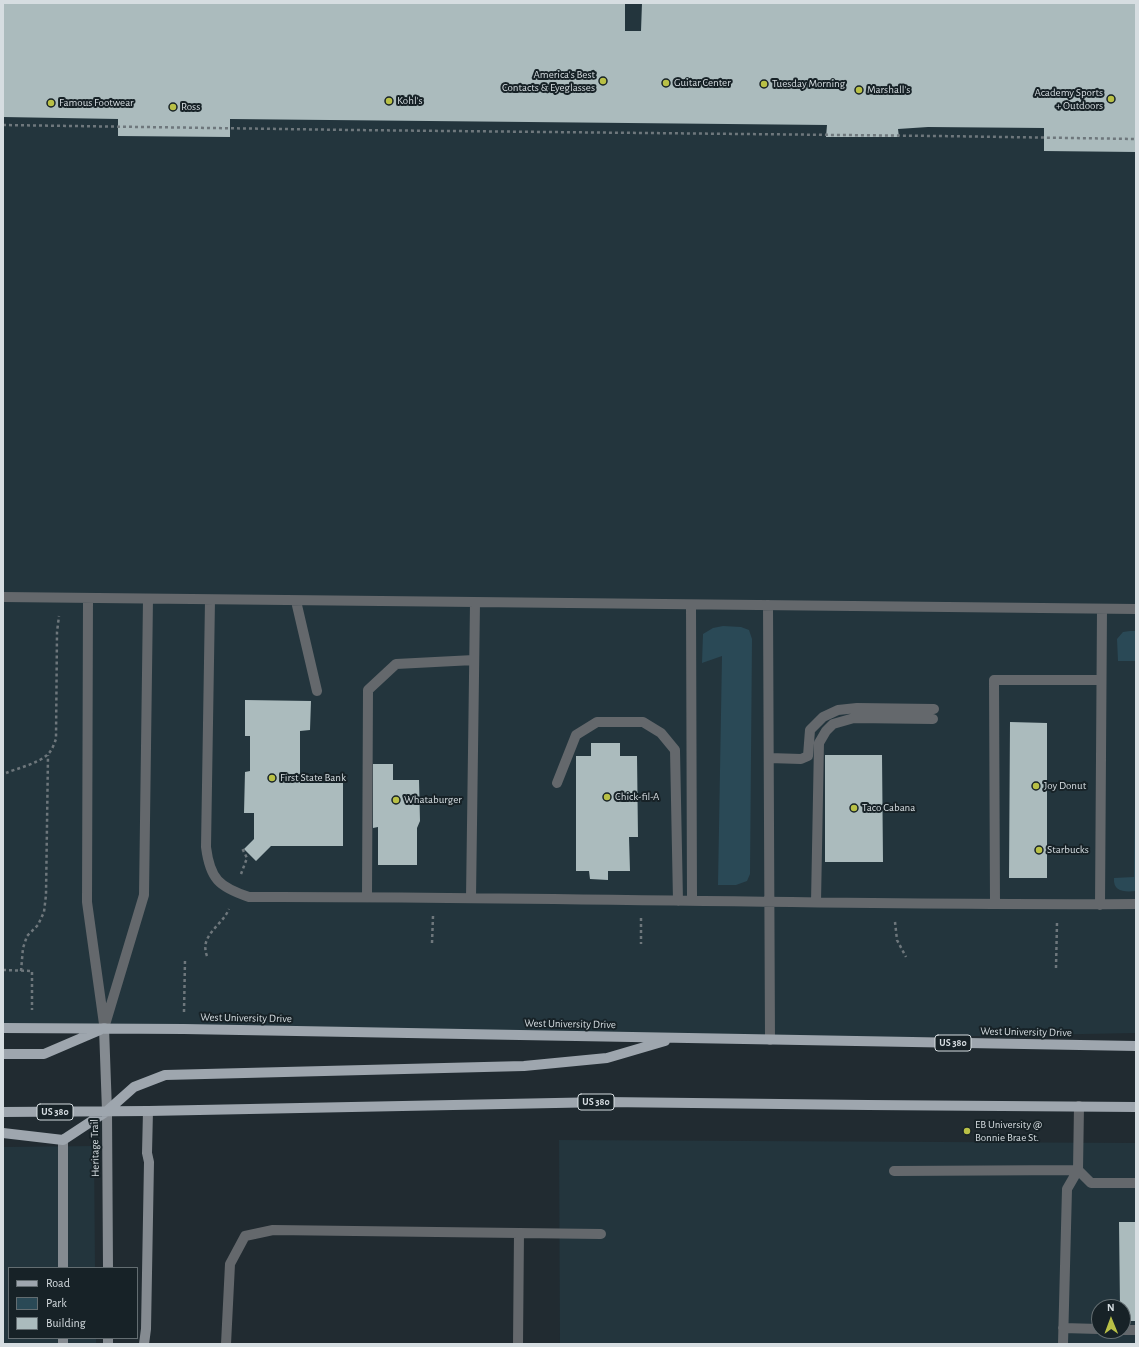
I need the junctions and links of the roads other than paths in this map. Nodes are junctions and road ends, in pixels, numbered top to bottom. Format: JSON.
{"nodes":[{"id":1,"x":3,"y":597,"type":"edge"},
{"id":2,"x":88,"y":598,"type":"junction"},
{"id":3,"x":148,"y":599,"type":"junction"},
{"id":4,"x":210,"y":600,"type":"junction"},
{"id":5,"x":296,"y":601,"type":"junction"},
{"id":6,"x":474,"y":603,"type":"junction"},
{"id":7,"x":691,"y":605,"type":"junction"},
{"id":8,"x":768,"y":605,"type":"junction"},
{"id":9,"x":1102,"y":609,"type":"junction"},
{"id":10,"x":1136,"y":609,"type":"edge"},
{"id":11,"x":474,"y":660,"type":"junction"},
{"id":12,"x":1101,"y":680,"type":"junction"},
{"id":13,"x":316,"y":691,"type":"dead end"},
{"id":14,"x":934,"y":709,"type":"dead end"},
{"id":15,"x":933,"y":719,"type":"dead end"},
{"id":16,"x":769,"y":758,"type":"junction"},
{"id":17,"x":557,"y":783,"type":"dead end"},
{"id":18,"x":366,"y":896,"type":"junction"},
{"id":19,"x":471,"y":898,"type":"junction"},
{"id":20,"x":692,"y":900,"type":"junction"},
{"id":21,"x":678,"y":901,"type":"junction"},
{"id":22,"x":769,"y":902,"type":"junction"},
{"id":23,"x":816,"y":902,"type":"junction"},
{"id":24,"x":995,"y":904,"type":"junction"},
{"id":25,"x":1136,"y":904,"type":"edge"},
{"id":26,"x":1100,"y":905,"type":"junction"},
{"id":27,"x":3,"y":1028,"type":"edge"},
{"id":28,"x":104,"y":1028,"type":"junction"},
{"id":29,"x":676,"y":1038,"type":"junction"},
{"id":30,"x":770,"y":1040,"type":"junction"},
{"id":31,"x":1136,"y":1046,"type":"edge"},
{"id":32,"x":3,"y":1054,"type":"edge"},
{"id":33,"x":1079,"y":1106,"type":"junction"},
{"id":34,"x":1136,"y":1107,"type":"edge"},
{"id":35,"x":107,"y":1111,"type":"junction"},
{"id":36,"x":148,"y":1111,"type":"junction"},
{"id":37,"x":3,"y":1112,"type":"edge"},
{"id":38,"x":3,"y":1133,"type":"edge"},
{"id":39,"x":63,"y":1140,"type":"junction"},
{"id":40,"x":1078,"y":1170,"type":"junction"},
{"id":41,"x":894,"y":1171,"type":"dead end"},
{"id":42,"x":1136,"y":1183,"type":"edge"},
{"id":43,"x":519,"y":1233,"type":"junction"},
{"id":44,"x":601,"y":1234,"type":"dead end"},
{"id":45,"x":63,"y":1267,"type":"edge"},
{"id":46,"x":108,"y":1267,"type":"edge"},
{"id":47,"x":1063,"y":1328,"type":"junction"},
{"id":48,"x":1091,"y":1329,"type":"edge"},
{"id":49,"x":144,"y":1344,"type":"edge"},
{"id":50,"x":226,"y":1344,"type":"edge"},
{"id":51,"x":518,"y":1344,"type":"edge"},
{"id":52,"x":1063,"y":1344,"type":"edge"}],
"edges":[{"from":1,"to":2,"type":"lane"},
{"from":2,"to":3,"type":"lane"},
{"from":2,"to":28,"type":"lane"},
{"from":3,"to":4,"type":"lane"},
{"from":3,"to":28,"type":"lane"},
{"from":4,"to":5,"type":"lane"},
{"from":4,"to":18,"type":"lane"},
{"from":5,"to":6,"type":"lane"},
{"from":5,"to":13,"type":"lane"},
{"from":6,"to":7,"type":"lane"},
{"from":6,"to":11,"type":"lane"},
{"from":7,"to":8,"type":"lane"},
{"from":7,"to":20,"type":"lane"},
{"from":8,"to":9,"type":"lane"},
{"from":8,"to":16,"type":"lane"},
{"from":9,"to":10,"type":"lane"},
{"from":9,"to":12,"type":"lane"},
{"from":11,"to":18,"type":"lane"},
{"from":11,"to":19,"type":"lane"},
{"from":12,"to":24,"type":"lane"},
{"from":12,"to":26,"type":"lane"},
{"from":14,"to":16,"type":"lane"},
{"from":15,"to":23,"type":"lane"},
{"from":16,"to":22,"type":"lane"},
{"from":17,"to":21,"type":"lane"},
{"from":18,"to":19,"type":"lane"},
{"from":19,"to":21,"type":"lane"},
{"from":20,"to":21,"type":"lane"},
{"from":20,"to":22,"type":"lane"},
{"from":22,"to":23,"type":"lane"},
{"from":22,"to":30,"type":"lane"},
{"from":23,"to":24,"type":"lane"},
{"from":24,"to":26,"type":"lane"},
{"from":25,"to":26,"type":"lane"},
{"from":27,"to":28,"type":"main road","name":"West University Drive","number":"US 380"},
{"from":28,"to":29,"type":"main road","name":"West University Drive","number":"US 380"},
{"from":28,"to":32,"type":"main road"},
{"from":28,"to":35,"type":"street","name":"Heritage Trail"},
{"from":29,"to":30,"type":"main road","name":"West University Drive","number":"US 380"},
{"from":29,"to":35,"type":"main road"},
{"from":30,"to":31,"type":"main road","name":"West University Drive","number":"US 380"},
{"from":33,"to":34,"type":"main road","number":"US 380"},
{"from":33,"to":36,"type":"main road","number":"US 380"},
{"from":33,"to":40,"type":"lane"},
{"from":35,"to":36,"type":"main road","number":"US 380"},
{"from":35,"to":37,"type":"main road","number":"US 380"},
{"from":35,"to":39,"type":"main road"},
{"from":35,"to":46,"type":"street","name":"Heritage Trail"},
{"from":36,"to":49,"type":"street"},
{"from":38,"to":39,"type":"main road"},
{"from":39,"to":45,"type":"street"},
{"from":40,"to":41,"type":"lane"},
{"from":40,"to":42,"type":"lane"},
{"from":40,"to":47,"type":"lane"},
{"from":43,"to":44,"type":"lane"},
{"from":43,"to":50,"type":"lane"},
{"from":43,"to":51,"type":"lane"},
{"from":47,"to":48,"type":"lane"},
{"from":47,"to":52,"type":"lane"}]}
